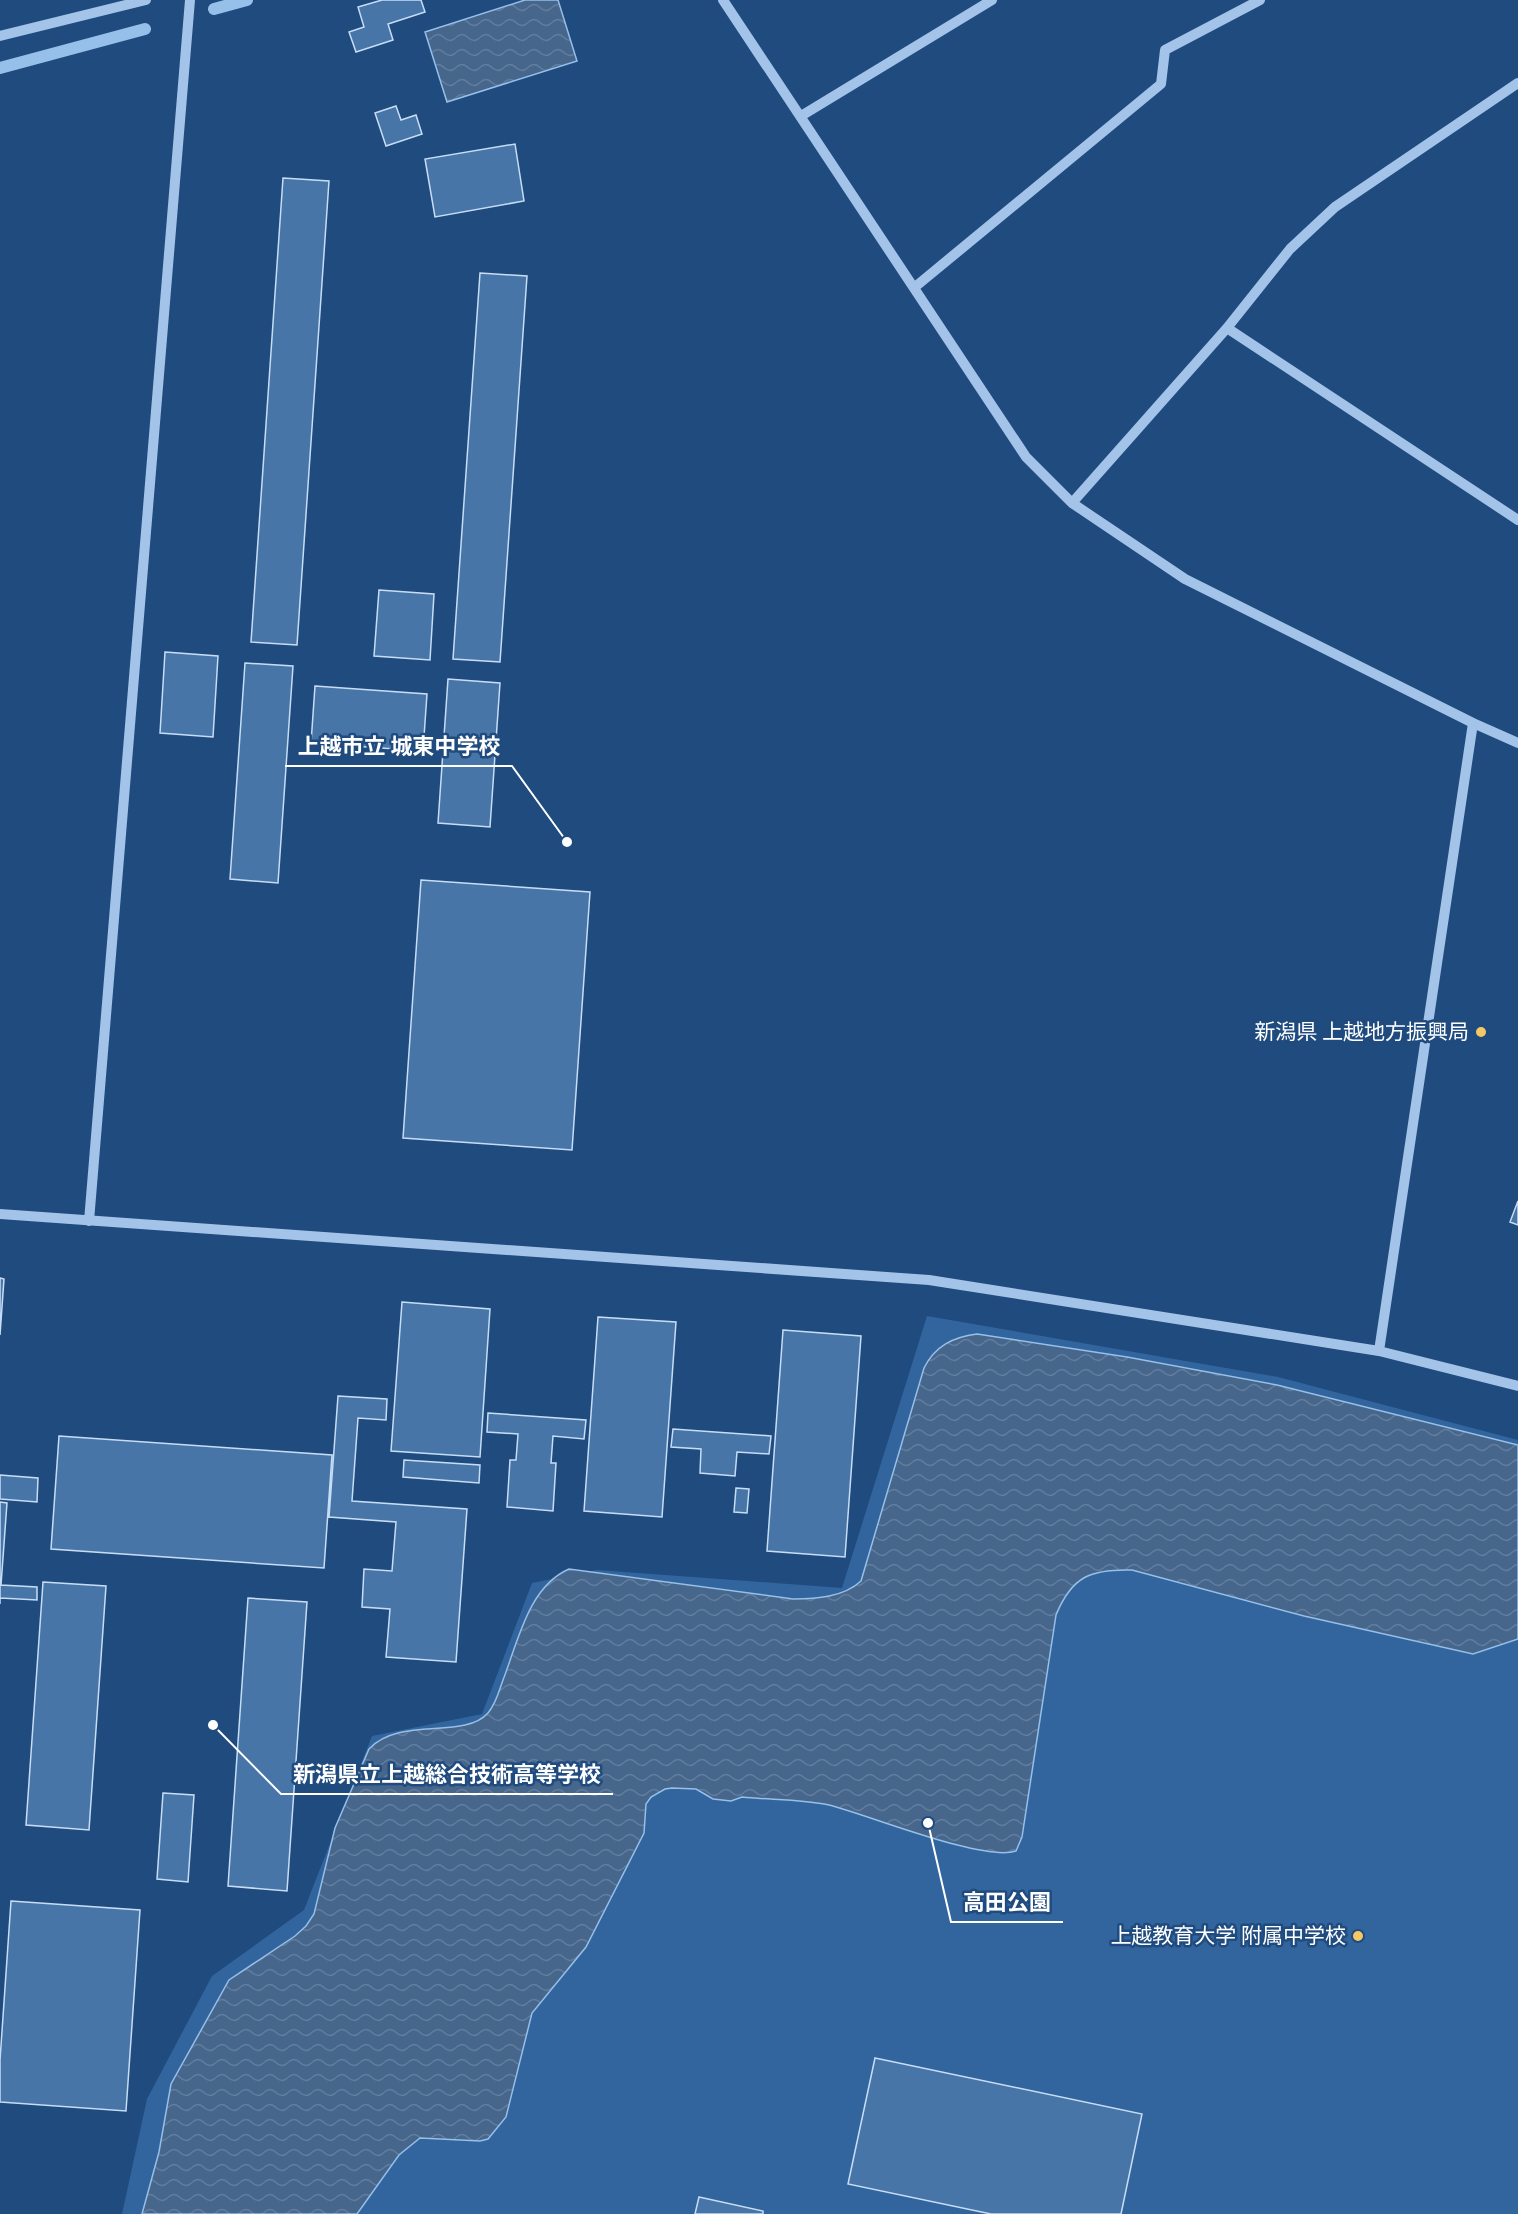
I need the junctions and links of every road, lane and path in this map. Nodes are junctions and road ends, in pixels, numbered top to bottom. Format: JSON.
{"nodes":[{"id":1,"x":146,"y":0,"type":"edge"},
{"id":2,"x":190,"y":0,"type":"edge"},
{"id":3,"x":723,"y":0,"type":"edge"},
{"id":4,"x":992,"y":0,"type":"edge"},
{"id":5,"x":1260,"y":0,"type":"edge"},
{"id":6,"x":0,"y":36,"type":"edge"},
{"id":7,"x":1518,"y":83,"type":"edge"},
{"id":8,"x":801,"y":116,"type":"junction"},
{"id":9,"x":915,"y":287,"type":"junction"},
{"id":10,"x":1227,"y":328,"type":"junction"},
{"id":11,"x":1072,"y":503,"type":"junction"},
{"id":12,"x":1518,"y":520,"type":"edge"},
{"id":13,"x":1473,"y":723,"type":"junction"},
{"id":14,"x":1518,"y":743,"type":"edge"},
{"id":15,"x":0,"y":1214,"type":"edge"},
{"id":16,"x":89,"y":1221,"type":"junction"},
{"id":17,"x":1379,"y":1351,"type":"junction"},
{"id":18,"x":1518,"y":1386,"type":"edge"}],
"edges":[{"from":1,"to":6,"type":"street"},
{"from":2,"to":16,"type":"street"},
{"from":3,"to":8,"type":"street"},
{"from":4,"to":8,"type":"street"},
{"from":5,"to":9,"type":"street"},
{"from":7,"to":10,"type":"street"},
{"from":8,"to":9,"type":"street"},
{"from":9,"to":11,"type":"street"},
{"from":10,"to":11,"type":"street"},
{"from":10,"to":12,"type":"street"},
{"from":11,"to":13,"type":"street"},
{"from":13,"to":14,"type":"street"},
{"from":13,"to":17,"type":"street"},
{"from":15,"to":16,"type":"street"},
{"from":16,"to":17,"type":"street"},
{"from":17,"to":18,"type":"street"}]}
